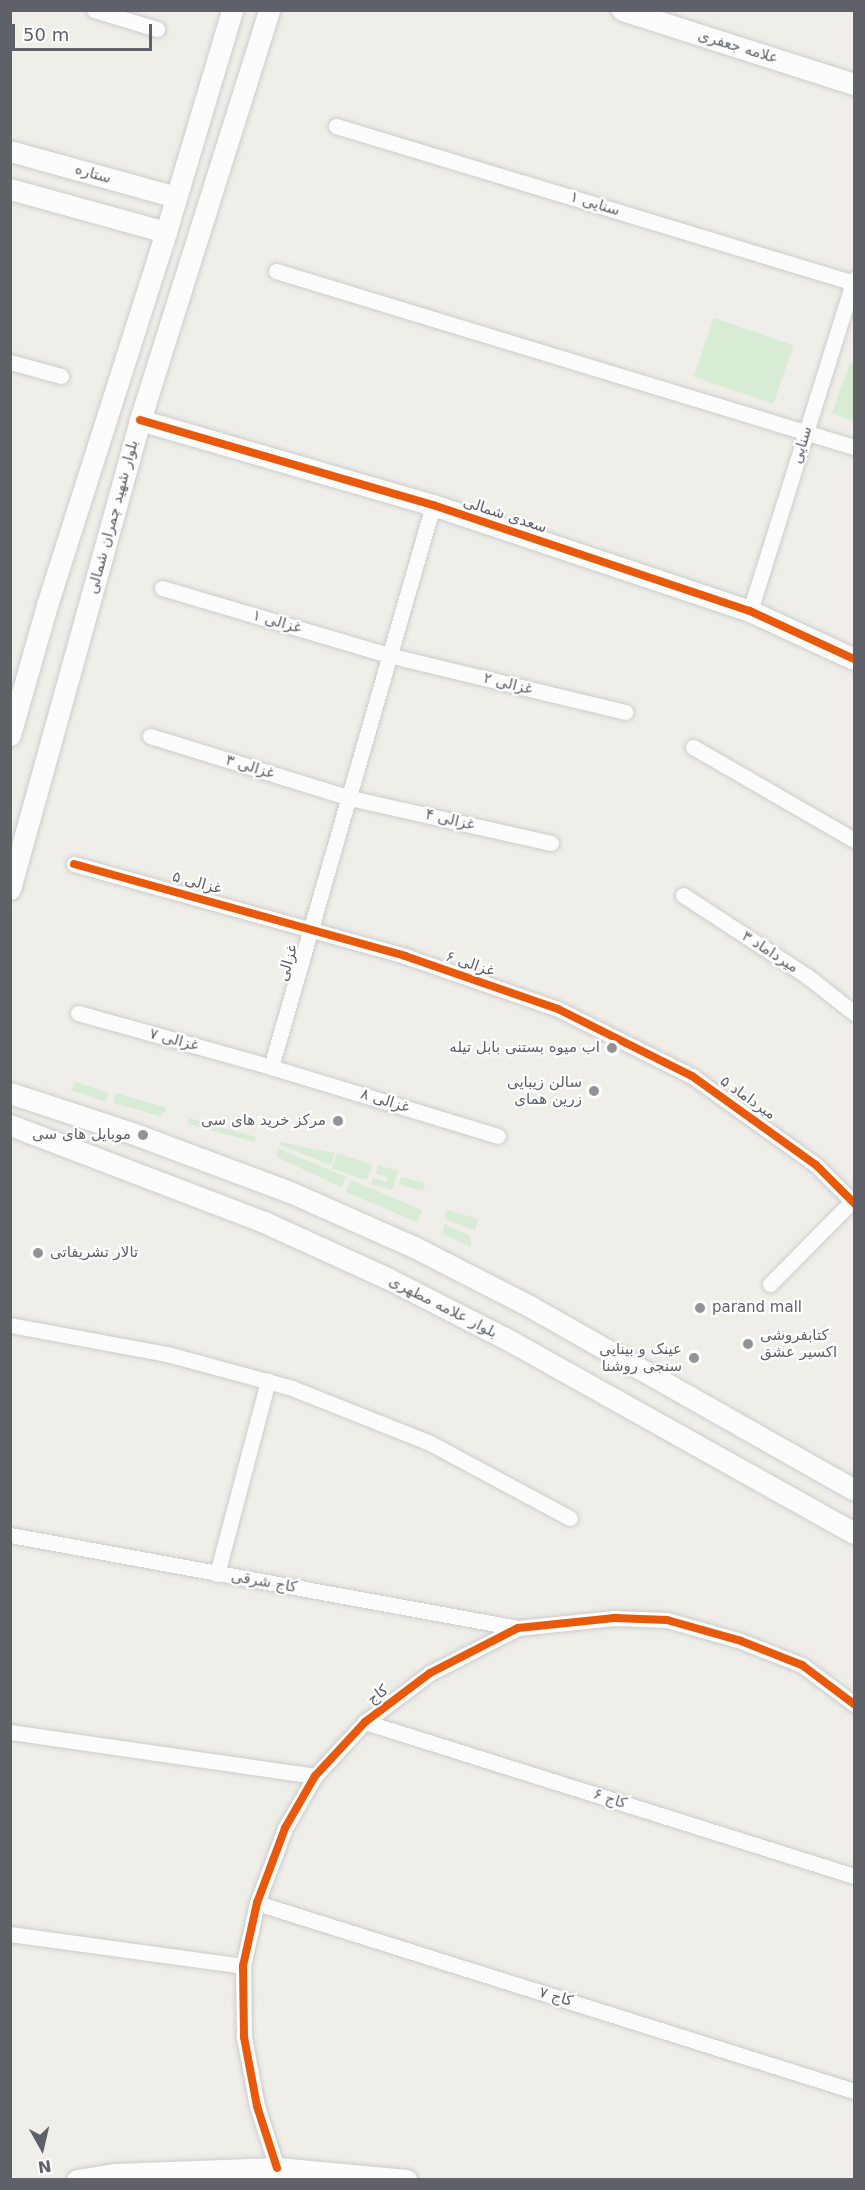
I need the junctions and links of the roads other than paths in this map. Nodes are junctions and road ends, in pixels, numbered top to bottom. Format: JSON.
{"nodes":[{"id":1,"x":94,"y":10,"type":"edge"},
{"id":2,"x":232,"y":10,"type":"edge"},
{"id":3,"x":269,"y":10,"type":"edge"},
{"id":4,"x":622,"y":10,"type":"edge"},
{"id":5,"x":157,"y":29,"type":"dead end"},
{"id":6,"x":855,"y":84,"type":"edge"},
{"id":7,"x":336,"y":126,"type":"dead end"},
{"id":8,"x":10,"y":151,"type":"edge"},
{"id":9,"x":10,"y":189,"type":"edge"},
{"id":10,"x":176,"y":197,"type":"junction"},
{"id":11,"x":166,"y":232,"type":"junction"},
{"id":12,"x":276,"y":271,"type":"dead end"},
{"id":13,"x":854,"y":282,"type":"edge"},
{"id":14,"x":10,"y":362,"type":"edge"},
{"id":15,"x":61,"y":376,"type":"dead end"},
{"id":16,"x":140,"y":420,"type":"junction"},
{"id":17,"x":806,"y":433,"type":"junction"},
{"id":18,"x":855,"y":447,"type":"edge"},
{"id":19,"x":432,"y":505,"type":"junction"},
{"id":20,"x":162,"y":588,"type":"dead end"},
{"id":21,"x":750,"y":611,"type":"junction"},
{"id":22,"x":392,"y":656,"type":"junction"},
{"id":23,"x":855,"y":659,"type":"edge"},
{"id":24,"x":625,"y":712,"type":"dead end"},
{"id":25,"x":10,"y":735,"type":"edge"},
{"id":26,"x":150,"y":736,"type":"dead end"},
{"id":27,"x":693,"y":747,"type":"dead end"},
{"id":28,"x":350,"y":798,"type":"junction"},
{"id":29,"x":855,"y":840,"type":"edge"},
{"id":30,"x":551,"y":843,"type":"dead end"},
{"id":31,"x":74,"y":864,"type":"dead end"},
{"id":32,"x":10,"y":889,"type":"edge"},
{"id":33,"x":683,"y":895,"type":"dead end"},
{"id":34,"x":312,"y":929,"type":"junction"},
{"id":35,"x":78,"y":1013,"type":"dead end"},
{"id":36,"x":855,"y":1013,"type":"edge"},
{"id":37,"x":615,"y":1036,"type":"joint"},
{"id":38,"x":271,"y":1066,"type":"junction"},
{"id":39,"x":10,"y":1093,"type":"edge"},
{"id":40,"x":10,"y":1125,"type":"edge"},
{"id":41,"x":498,"y":1136,"type":"dead end"},
{"id":42,"x":854,"y":1201,"type":"edge"},
{"id":43,"x":770,"y":1284,"type":"dead end"},
{"id":44,"x":10,"y":1325,"type":"edge"},
{"id":45,"x":268,"y":1381,"type":"junction"},
{"id":46,"x":855,"y":1490,"type":"edge"},
{"id":47,"x":570,"y":1518,"type":"dead end"},
{"id":48,"x":855,"y":1533,"type":"edge"},
{"id":49,"x":10,"y":1535,"type":"edge"},
{"id":50,"x":217,"y":1574,"type":"junction"},
{"id":51,"x":518,"y":1628,"type":"junction"},
{"id":52,"x":855,"y":1704,"type":"edge"},
{"id":53,"x":365,"y":1722,"type":"junction"},
{"id":54,"x":10,"y":1732,"type":"edge"},
{"id":55,"x":315,"y":1776,"type":"junction"},
{"id":56,"x":855,"y":1876,"type":"edge"},
{"id":57,"x":257,"y":1903,"type":"junction"},
{"id":58,"x":10,"y":1934,"type":"edge"},
{"id":59,"x":243,"y":1966,"type":"junction"},
{"id":60,"x":855,"y":2091,"type":"edge"},
{"id":61,"x":277,"y":2168,"type":"junction"},
{"id":62,"x":77,"y":2180,"type":"edge"},
{"id":63,"x":406,"y":2180,"type":"edge"}],
"edges":[{"from":1,"to":5,"type":"street"},
{"from":2,"to":10,"type":"main road"},
{"from":3,"to":16,"type":"main road","name":"بلوار شهید چمران شمالی"},
{"from":4,"to":6,"type":"main road","name":"علامه جعفری"},
{"from":7,"to":13,"type":"street","name":"سنایی ۱"},
{"from":8,"to":10,"type":"main road","name":"ستاره"},
{"from":9,"to":11,"type":"main road"},
{"from":10,"to":11,"type":"main road"},
{"from":11,"to":25,"type":"main road"},
{"from":12,"to":17,"type":"street"},
{"from":13,"to":17,"type":"street","name":"سنایی"},
{"from":14,"to":15,"type":"street"},
{"from":16,"to":19,"type":"main road","name":"سعدی شمالی"},
{"from":16,"to":32,"type":"main road","name":"بلوار شهید چمران شمالی"},
{"from":17,"to":18,"type":"street"},
{"from":17,"to":21,"type":"street","name":"سنایی"},
{"from":19,"to":21,"type":"main road","name":"سعدی شمالی"},
{"from":19,"to":22,"type":"street","name":"غزالی"},
{"from":20,"to":22,"type":"street","name":"غزالی ۱"},
{"from":21,"to":23,"type":"main road","name":"سعدی شمالی"},
{"from":22,"to":24,"type":"street","name":"غزالی ۲"},
{"from":22,"to":28,"type":"street","name":"غزالی"},
{"from":26,"to":28,"type":"street","name":"غزالی ۳"},
{"from":27,"to":29,"type":"street"},
{"from":28,"to":30,"type":"street","name":"غزالی ۴"},
{"from":28,"to":34,"type":"street","name":"غزالی"},
{"from":31,"to":34,"type":"street","name":"غزالی ۵"},
{"from":33,"to":36,"type":"street","name":"میرداماد ۳"},
{"from":34,"to":37,"type":"street","name":"غزالی ۶"},
{"from":34,"to":38,"type":"street","name":"غزالی"},
{"from":35,"to":38,"type":"street","name":"غزالی ۷"},
{"from":37,"to":42,"type":"street","name":"میرداماد ۵"},
{"from":38,"to":41,"type":"street","name":"غزالی ۸"},
{"from":39,"to":46,"type":"main road"},
{"from":40,"to":48,"type":"main road","name":"بلوار علامه مطهری"},
{"from":42,"to":43,"type":"street"},
{"from":44,"to":45,"type":"street"},
{"from":45,"to":47,"type":"street"},
{"from":45,"to":50,"type":"street"},
{"from":49,"to":50,"type":"street","name":"کاج شرقی"},
{"from":50,"to":51,"type":"street","name":"کاج شرقی"},
{"from":51,"to":52,"type":"street","name":"کاج"},
{"from":51,"to":53,"type":"street","name":"کاج"},
{"from":53,"to":55,"type":"street","name":"کاج"},
{"from":53,"to":56,"type":"street","name":"کاج ۶"},
{"from":54,"to":55,"type":"street"},
{"from":55,"to":57,"type":"street","name":"کاج"},
{"from":57,"to":59,"type":"street","name":"کاج"},
{"from":57,"to":60,"type":"street","name":"کاج ۷"},
{"from":58,"to":59,"type":"street"},
{"from":59,"to":61,"type":"street","name":"کاج"},
{"from":61,"to":62,"type":"main road"},
{"from":61,"to":63,"type":"main road"}]}
